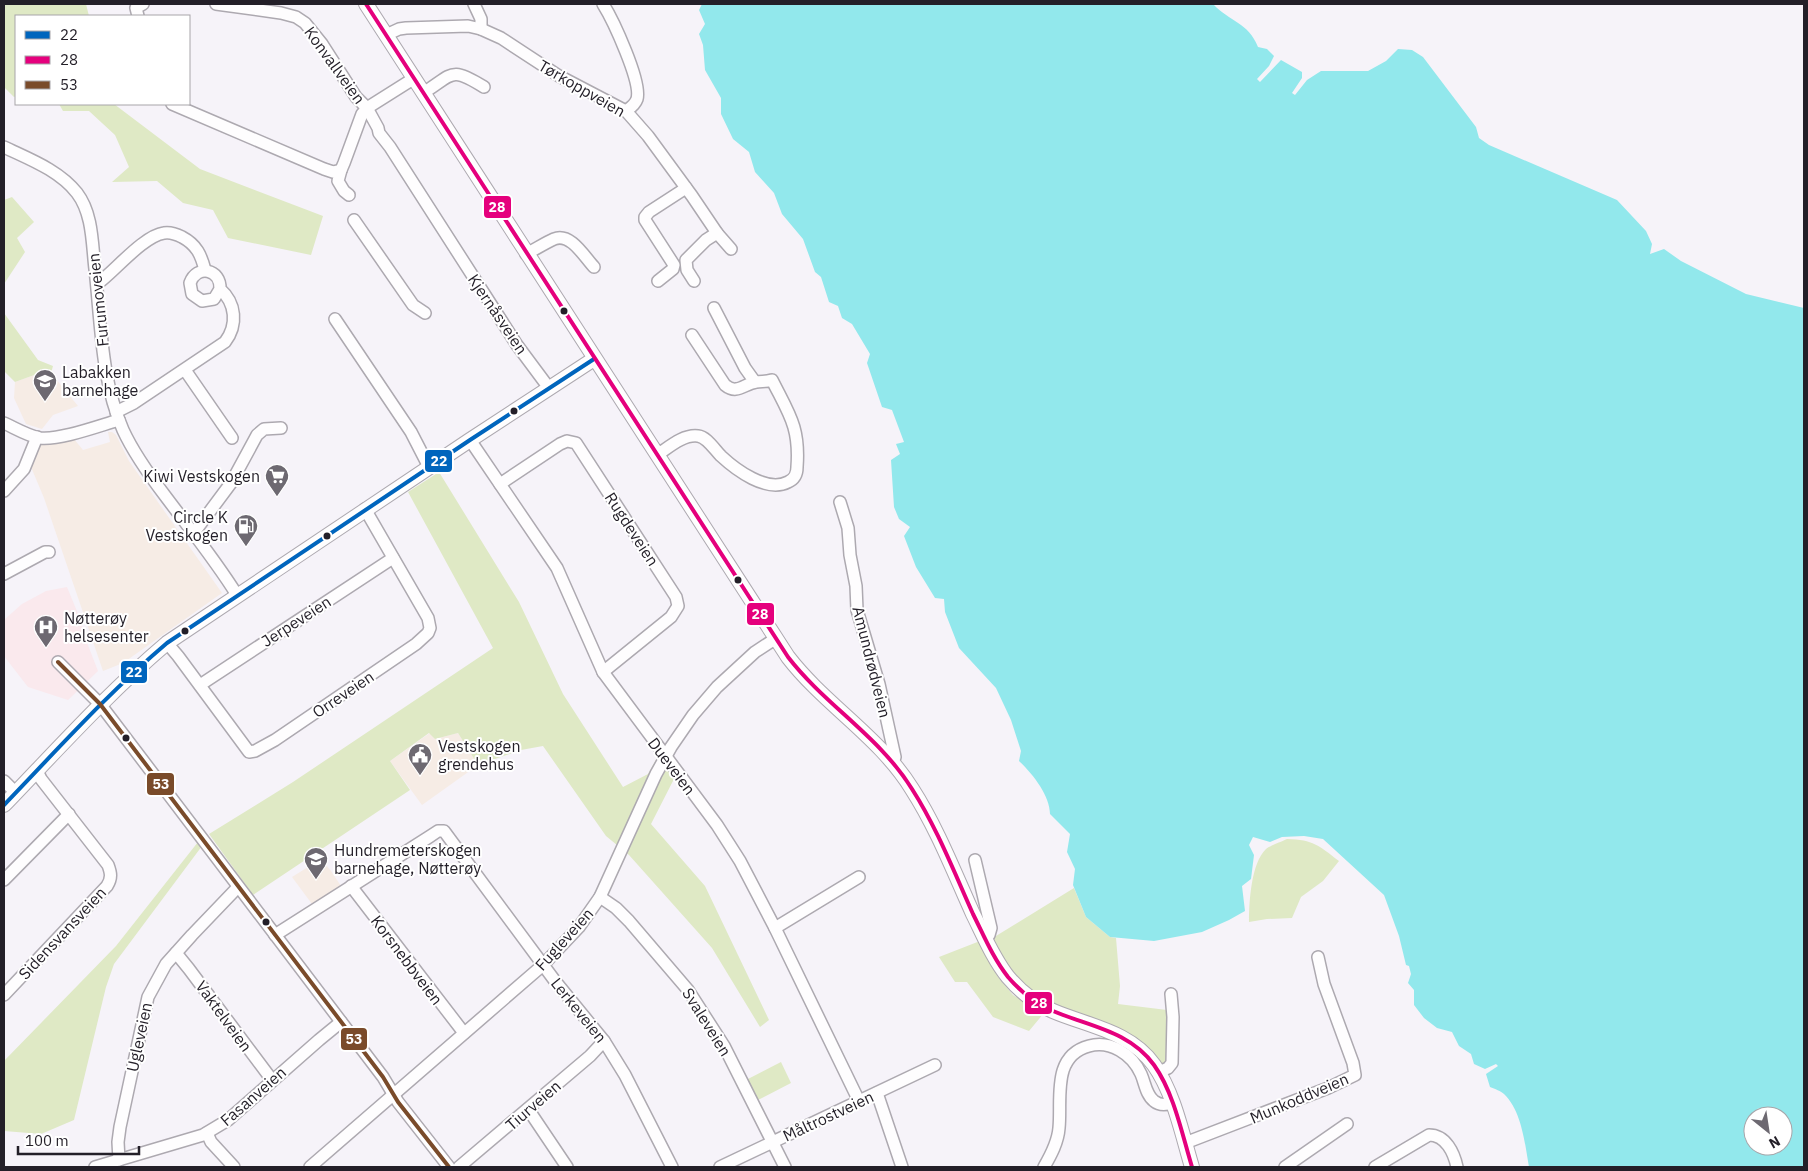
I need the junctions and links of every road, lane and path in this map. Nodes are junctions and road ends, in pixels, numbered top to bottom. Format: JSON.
{"nodes":[{"id":1,"x":143,"y":4,"type":"edge"},
{"id":2,"x":216,"y":4,"type":"edge"},
{"id":3,"x":366,"y":4,"type":"edge"},
{"id":4,"x":474,"y":4,"type":"edge"},
{"id":5,"x":603,"y":4,"type":"edge"},
{"id":6,"x":138,"y":15,"type":"edge"},
{"id":7,"x":481,"y":29,"type":"junction"},
{"id":8,"x":386,"y":35,"type":"junction"},
{"id":9,"x":414,"y":79,"type":"junction"},
{"id":10,"x":484,"y":87,"type":"dead end"},
{"id":11,"x":423,"y":93,"type":"junction"},
{"id":12,"x":174,"y":105,"type":"edge"},
{"id":13,"x":366,"y":108,"type":"junction"},
{"id":14,"x":626,"y":111,"type":"junction"},
{"id":15,"x":4,"y":147,"type":"edge"},
{"id":16,"x":341,"y":170,"type":"junction"},
{"id":17,"x":686,"y":188,"type":"junction"},
{"id":18,"x":349,"y":195,"type":"dead end"},
{"id":19,"x":354,"y":220,"type":"dead end"},
{"id":20,"x":717,"y":233,"type":"junction"},
{"id":21,"x":449,"y":240,"type":"joint"},
{"id":22,"x":731,"y":249,"type":"dead end"},
{"id":23,"x":526,"y":254,"type":"junction"},
{"id":24,"x":594,"y":267,"type":"dead end"},
{"id":25,"x":205,"y":270,"type":"junction"},
{"id":26,"x":694,"y":281,"type":"dead end"},
{"id":27,"x":658,"y":282,"type":"dead end"},
{"id":28,"x":97,"y":284,"type":"junction"},
{"id":29,"x":220,"y":289,"type":"junction"},
{"id":30,"x":714,"y":308,"type":"dead end"},
{"id":31,"x":425,"y":313,"type":"dead end"},
{"id":32,"x":335,"y":319,"type":"dead end"},
{"id":33,"x":692,"y":335,"type":"dead end"},
{"id":34,"x":594,"y":359,"type":"junction"},
{"id":35,"x":185,"y":370,"type":"junction"},
{"id":36,"x":755,"y":382,"type":"junction"},
{"id":37,"x":549,"y":388,"type":"junction"},
{"id":38,"x":118,"y":416,"type":"junction"},
{"id":39,"x":4,"y":423,"type":"edge"},
{"id":40,"x":280,"y":428,"type":"dead end"},
{"id":41,"x":37,"y":437,"type":"junction"},
{"id":42,"x":232,"y":438,"type":"dead end"},
{"id":43,"x":470,"y":440,"type":"junction"},
{"id":44,"x":656,"y":456,"type":"junction"},
{"id":45,"x":429,"y":467,"type":"junction"},
{"id":46,"x":500,"y":484,"type":"junction"},
{"id":47,"x":4,"y":491,"type":"edge"},
{"id":48,"x":840,"y":502,"type":"dead end"},
{"id":49,"x":366,"y":509,"type":"junction"},
{"id":50,"x":193,"y":534,"type":"junction"},
{"id":51,"x":48,"y":552,"type":"dead end"},
{"id":52,"x":393,"y":558,"type":"junction"},
{"id":53,"x":4,"y":574,"type":"edge"},
{"id":54,"x":237,"y":595,"type":"junction"},
{"id":55,"x":775,"y":639,"type":"junction"},
{"id":56,"x":167,"y":644,"type":"junction"},
{"id":57,"x":58,"y":662,"type":"dead end"},
{"id":58,"x":603,"y":672,"type":"junction"},
{"id":59,"x":200,"y":685,"type":"junction"},
{"id":60,"x":100,"y":704,"type":"junction"},
{"id":61,"x":665,"y":756,"type":"junction"},
{"id":62,"x":893,"y":762,"type":"junction"},
{"id":63,"x":37,"y":771,"type":"junction"},
{"id":64,"x":4,"y":781,"type":"edge"},
{"id":65,"x":16,"y":793,"type":"junction"},
{"id":66,"x":4,"y":805,"type":"edge"},
{"id":67,"x":68,"y":814,"type":"junction"},
{"id":68,"x":975,"y":860,"type":"dead end"},
{"id":69,"x":859,"y":877,"type":"dead end"},
{"id":70,"x":4,"y":880,"type":"edge"},
{"id":71,"x":351,"y":886,"type":"junction"},
{"id":72,"x":238,"y":887,"type":"junction"},
{"id":73,"x":600,"y":897,"type":"junction"},
{"id":74,"x":776,"y":928,"type":"junction"},
{"id":75,"x":275,"y":935,"type":"junction"},
{"id":76,"x":984,"y":938,"type":"junction"},
{"id":77,"x":176,"y":953,"type":"junction"},
{"id":78,"x":1318,"y":958,"type":"dead end"},
{"id":79,"x":543,"y":965,"type":"junction"},
{"id":80,"x":1171,"y":994,"type":"dead end"},
{"id":81,"x":4,"y":995,"type":"edge"},
{"id":82,"x":341,"y":1022,"type":"junction"},
{"id":83,"x":464,"y":1033,"type":"junction"},
{"id":84,"x":604,"y":1041,"type":"junction"},
{"id":85,"x":935,"y":1065,"type":"dead end"},
{"id":86,"x":1159,"y":1072,"type":"junction"},
{"id":87,"x":272,"y":1080,"type":"junction"},
{"id":88,"x":394,"y":1094,"type":"junction"},
{"id":89,"x":876,"y":1094,"type":"junction"},
{"id":90,"x":859,"y":1101,"type":"junction"},
{"id":91,"x":1172,"y":1103,"type":"junction"},
{"id":92,"x":528,"y":1109,"type":"junction"},
{"id":93,"x":1347,"y":1124,"type":"dead end"},
{"id":94,"x":207,"y":1132,"type":"junction"},
{"id":95,"x":772,"y":1142,"type":"junction"},
{"id":96,"x":1184,"y":1143,"type":"junction"},
{"id":97,"x":119,"y":1160,"type":"junction"},
{"id":98,"x":95,"y":1167,"type":"edge"},
{"id":99,"x":234,"y":1167,"type":"edge"},
{"id":100,"x":310,"y":1167,"type":"edge"},
{"id":101,"x":449,"y":1167,"type":"edge"},
{"id":102,"x":459,"y":1167,"type":"edge"},
{"id":103,"x":567,"y":1167,"type":"edge"},
{"id":104,"x":672,"y":1167,"type":"edge"},
{"id":105,"x":720,"y":1167,"type":"edge"},
{"id":106,"x":785,"y":1167,"type":"edge"},
{"id":107,"x":902,"y":1167,"type":"edge"},
{"id":108,"x":1044,"y":1167,"type":"edge"},
{"id":109,"x":1192,"y":1167,"type":"edge"},
{"id":110,"x":1285,"y":1167,"type":"edge"},
{"id":111,"x":1375,"y":1167,"type":"edge"},
{"id":112,"x":1457,"y":1167,"type":"edge"}],
"edges":[{"from":1,"to":6,"type":"street"},
{"from":2,"to":13,"type":"street","name":"Konvallveien"},
{"from":3,"to":8,"type":"main road","name":"Amundrødveien"},
{"from":4,"to":7,"type":"street"},
{"from":5,"to":14,"type":"street"},
{"from":7,"to":8,"type":"street","name":"Tørkoppveien"},
{"from":7,"to":14,"type":"street","name":"Tørkoppveien"},
{"from":8,"to":9,"type":"main road","name":"Amundrødveien"},
{"from":9,"to":11,"type":"main road","name":"Amundrødveien"},
{"from":9,"to":13,"type":"street","name":"Konvallveien"},
{"from":10,"to":11,"type":"street"},
{"from":11,"to":23,"type":"main road","name":"Amundrødveien"},
{"from":12,"to":16,"type":"street"},
{"from":13,"to":16,"type":"street","name":"Konvallveien"},
{"from":13,"to":21,"type":"street","name":"Konvallveien"},
{"from":14,"to":17,"type":"street","name":"Tørkoppveien"},
{"from":15,"to":28,"type":"street","name":"Furumoveien"},
{"from":16,"to":18,"type":"street"},
{"from":17,"to":20,"type":"street","name":"Tørkoppveien"},
{"from":17,"to":27,"type":"street"},
{"from":19,"to":31,"type":"street"},
{"from":20,"to":22,"type":"street","name":"Tørkoppveien"},
{"from":20,"to":26,"type":"street"},
{"from":21,"to":37,"type":"street","name":"Kjernåsveien"},
{"from":23,"to":24,"type":"street"},
{"from":23,"to":34,"type":"main road","name":"Amundrødveien"},
{"from":25,"to":28,"type":"street"},
{"from":25,"to":29,"type":"street"},
{"from":25,"to":29,"type":"street"},
{"from":28,"to":38,"type":"street","name":"Furumoveien"},
{"from":29,"to":35,"type":"street"},
{"from":30,"to":36,"type":"street"},
{"from":32,"to":45,"type":"street"},
{"from":33,"to":36,"type":"street"},
{"from":34,"to":37,"type":"main road"},
{"from":34,"to":44,"type":"main road","name":"Amundrødveien"},
{"from":35,"to":38,"type":"street"},
{"from":35,"to":42,"type":"street"},
{"from":36,"to":44,"type":"street"},
{"from":37,"to":43,"type":"main road"},
{"from":38,"to":41,"type":"street"},
{"from":38,"to":50,"type":"street","name":"Furumoveien"},
{"from":39,"to":41,"type":"street"},
{"from":40,"to":50,"type":"street"},
{"from":41,"to":47,"type":"street"},
{"from":43,"to":45,"type":"main road"},
{"from":43,"to":46,"type":"street","name":"Dueveien"},
{"from":44,"to":55,"type":"main road","name":"Amundrødveien"},
{"from":45,"to":49,"type":"main road"},
{"from":46,"to":58,"type":"street","name":"Dueveien"},
{"from":46,"to":58,"type":"street","name":"Rugdeveien"},
{"from":48,"to":62,"type":"street","name":"Amundrødveien"},
{"from":49,"to":52,"type":"street","name":"Orreveien"},
{"from":49,"to":54,"type":"main road"},
{"from":50,"to":54,"type":"street","name":"Furumoveien"},
{"from":51,"to":53,"type":"street"},
{"from":52,"to":59,"type":"street","name":"Jerpeveien"},
{"from":52,"to":59,"type":"street","name":"Orreveien"},
{"from":54,"to":56,"type":"main road"},
{"from":55,"to":61,"type":"street","name":"Fugleveien"},
{"from":55,"to":62,"type":"main road","name":"Amundrødveien"},
{"from":56,"to":59,"type":"street","name":"Orreveien"},
{"from":56,"to":60,"type":"main road"},
{"from":57,"to":60,"type":"street"},
{"from":58,"to":61,"type":"street","name":"Dueveien"},
{"from":60,"to":63,"type":"main road"},
{"from":60,"to":72,"type":"street"},
{"from":61,"to":73,"type":"street","name":"Fugleveien"},
{"from":61,"to":74,"type":"street","name":"Dueveien"},
{"from":62,"to":76,"type":"main road","name":"Amundrødveien"},
{"from":63,"to":65,"type":"main road"},
{"from":63,"to":67,"type":"street","name":"Sidensvansveien"},
{"from":64,"to":65,"type":"street"},
{"from":65,"to":66,"type":"main road"},
{"from":67,"to":70,"type":"street"},
{"from":67,"to":81,"type":"street","name":"Sidensvansveien"},
{"from":68,"to":76,"type":"street"},
{"from":69,"to":74,"type":"street"},
{"from":71,"to":75,"type":"street","name":"Lerkeveien"},
{"from":71,"to":79,"type":"street","name":"Lerkeveien"},
{"from":71,"to":83,"type":"street","name":"Korsnebbveien"},
{"from":72,"to":75,"type":"street"},
{"from":72,"to":77,"type":"street","name":"Ugleveien"},
{"from":73,"to":79,"type":"street","name":"Fugleveien"},
{"from":73,"to":95,"type":"street","name":"Svaleveien"},
{"from":74,"to":90,"type":"street","name":"Dueveien"},
{"from":75,"to":82,"type":"street"},
{"from":76,"to":86,"type":"main road","name":"Amundrødveien"},
{"from":77,"to":87,"type":"street","name":"Vaktelveien"},
{"from":77,"to":97,"type":"street","name":"Ugleveien"},
{"from":78,"to":96,"type":"street","name":"Munkoddveien"},
{"from":79,"to":83,"type":"street","name":"Fugleveien"},
{"from":79,"to":84,"type":"street","name":"Lerkeveien"},
{"from":80,"to":86,"type":"street"},
{"from":82,"to":87,"type":"street","name":"Fasanveien"},
{"from":82,"to":88,"type":"street"},
{"from":83,"to":88,"type":"street","name":"Fugleveien"},
{"from":84,"to":92,"type":"street","name":"Tiurveien"},
{"from":84,"to":104,"type":"street","name":"Lerkeveien"},
{"from":85,"to":89,"type":"street","name":"Måltrostveien"},
{"from":86,"to":91,"type":"main road","name":"Amundrødveien"},
{"from":87,"to":94,"type":"street","name":"Fasanveien"},
{"from":88,"to":100,"type":"street","name":"Fugleveien"},
{"from":88,"to":101,"type":"street"},
{"from":89,"to":90,"type":"street","name":"Måltrostveien"},
{"from":89,"to":107,"type":"street"},
{"from":90,"to":95,"type":"street","name":"Måltrostveien"},
{"from":91,"to":96,"type":"main road","name":"Amundrødveien"},
{"from":91,"to":108,"type":"street"},
{"from":92,"to":102,"type":"street","name":"Tiurveien"},
{"from":92,"to":103,"type":"street"},
{"from":93,"to":110,"type":"street"},
{"from":94,"to":97,"type":"street","name":"Fasanveien"},
{"from":94,"to":99,"type":"street"},
{"from":95,"to":105,"type":"street","name":"Måltrostveien"},
{"from":95,"to":106,"type":"street","name":"Svaleveien"},
{"from":96,"to":109,"type":"main road","name":"Amundrødveien"},
{"from":97,"to":98,"type":"street","name":"Fasanveien"},
{"from":111,"to":112,"type":"street"}]}
